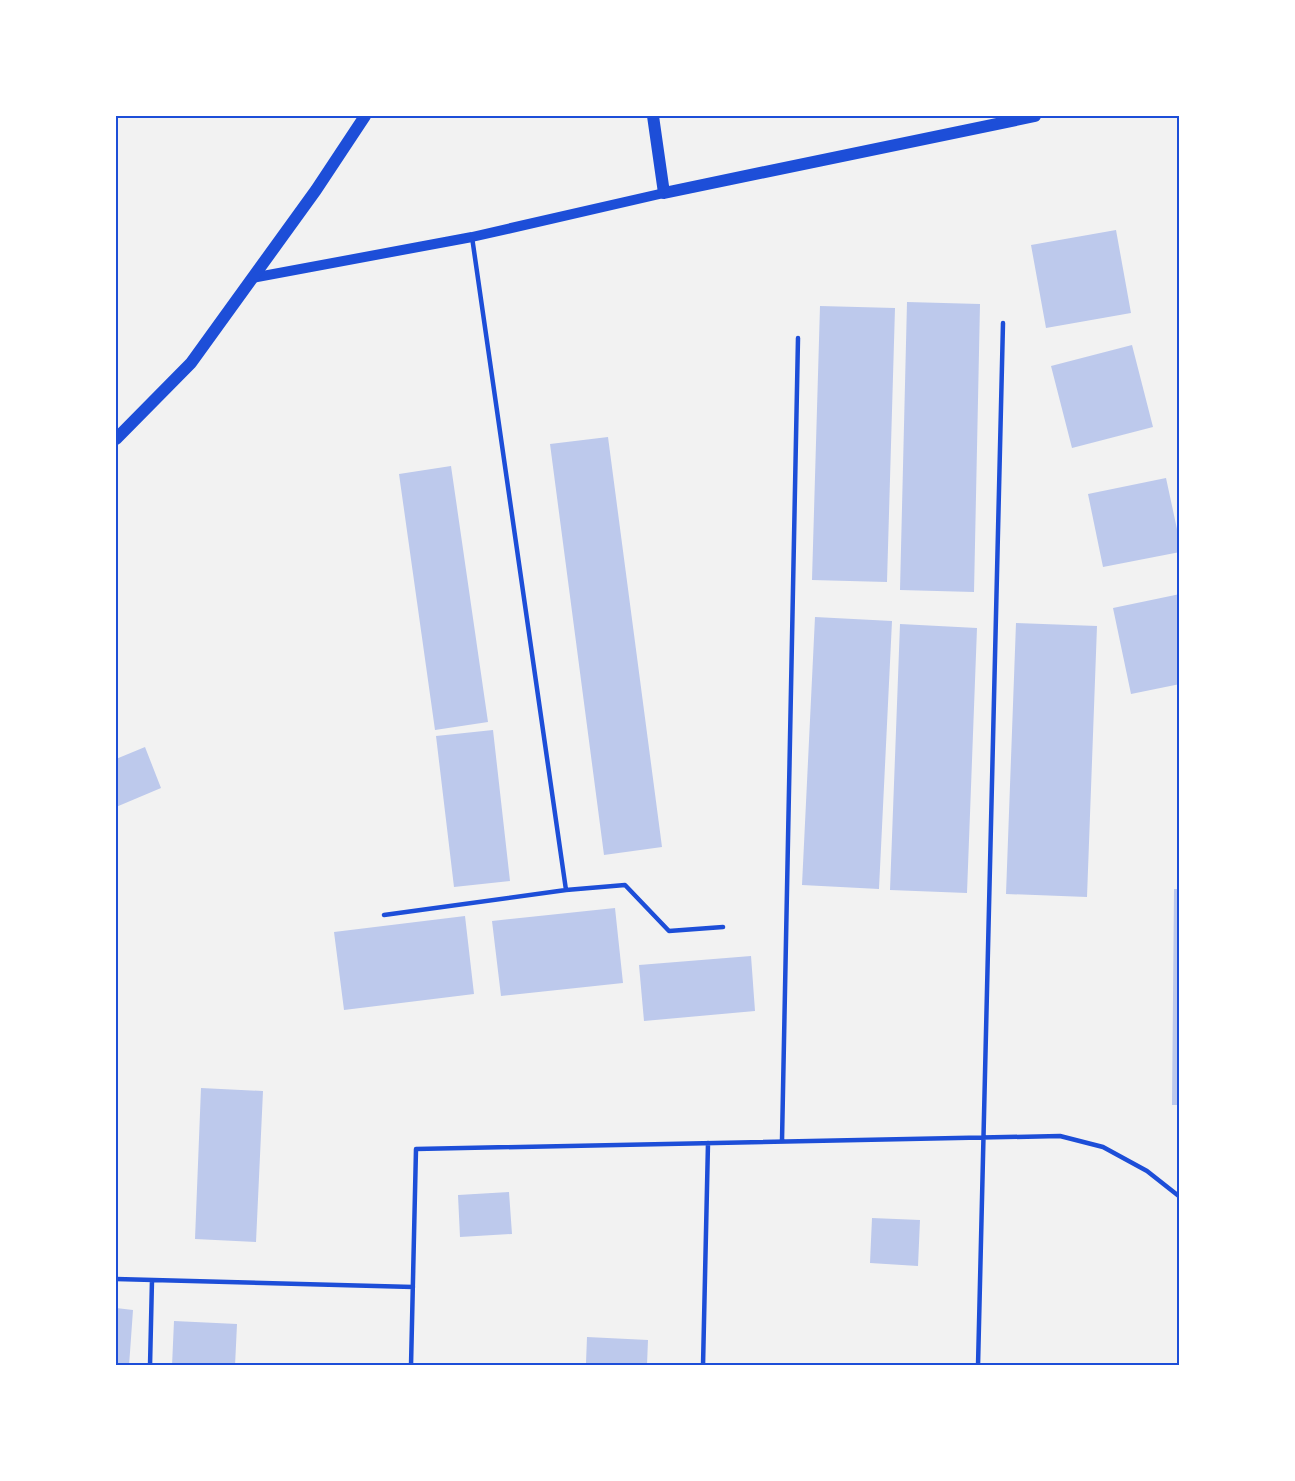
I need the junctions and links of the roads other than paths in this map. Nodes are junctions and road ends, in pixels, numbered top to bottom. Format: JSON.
{"nodes":[{"id":1,"x":365,"y":116,"type":"edge"},
{"id":2,"x":654,"y":116,"type":"edge"},
{"id":3,"x":1035,"y":116,"type":"edge"},
{"id":4,"x":664,"y":192,"type":"junction"},
{"id":5,"x":472,"y":237,"type":"junction"},
{"id":6,"x":252,"y":278,"type":"junction"},
{"id":7,"x":1004,"y":323,"type":"dead end"},
{"id":8,"x":798,"y":338,"type":"dead end"},
{"id":9,"x":116,"y":439,"type":"edge"},
{"id":10,"x":566,"y":890,"type":"junction"},
{"id":11,"x":384,"y":915,"type":"dead end"},
{"id":12,"x":723,"y":927,"type":"dead end"},
{"id":13,"x":984,"y":1137,"type":"junction"},
{"id":14,"x":782,"y":1141,"type":"junction"},
{"id":15,"x":708,"y":1143,"type":"junction"},
{"id":16,"x":1179,"y":1197,"type":"edge"},
{"id":17,"x":116,"y":1279,"type":"edge"},
{"id":18,"x":152,"y":1280,"type":"junction"},
{"id":19,"x":413,"y":1287,"type":"junction"},
{"id":20,"x":150,"y":1365,"type":"edge"},
{"id":21,"x":411,"y":1365,"type":"edge"},
{"id":22,"x":703,"y":1365,"type":"edge"},
{"id":23,"x":978,"y":1365,"type":"edge"}],
"edges":[{"from":1,"to":6,"type":"main road"},
{"from":2,"to":4,"type":"main road"},
{"from":3,"to":4,"type":"main road"},
{"from":4,"to":5,"type":"street"},
{"from":5,"to":6,"type":"street"},
{"from":5,"to":10,"type":"lane"},
{"from":6,"to":9,"type":"main road"},
{"from":7,"to":13,"type":"lane"},
{"from":8,"to":14,"type":"lane"},
{"from":10,"to":11,"type":"lane"},
{"from":10,"to":12,"type":"lane"},
{"from":13,"to":14,"type":"lane"},
{"from":13,"to":16,"type":"lane"},
{"from":13,"to":23,"type":"lane"},
{"from":14,"to":15,"type":"lane"},
{"from":15,"to":19,"type":"lane"},
{"from":15,"to":22,"type":"lane"},
{"from":17,"to":18,"type":"lane"},
{"from":18,"to":19,"type":"lane"},
{"from":18,"to":20,"type":"lane"},
{"from":19,"to":21,"type":"lane"}]}
